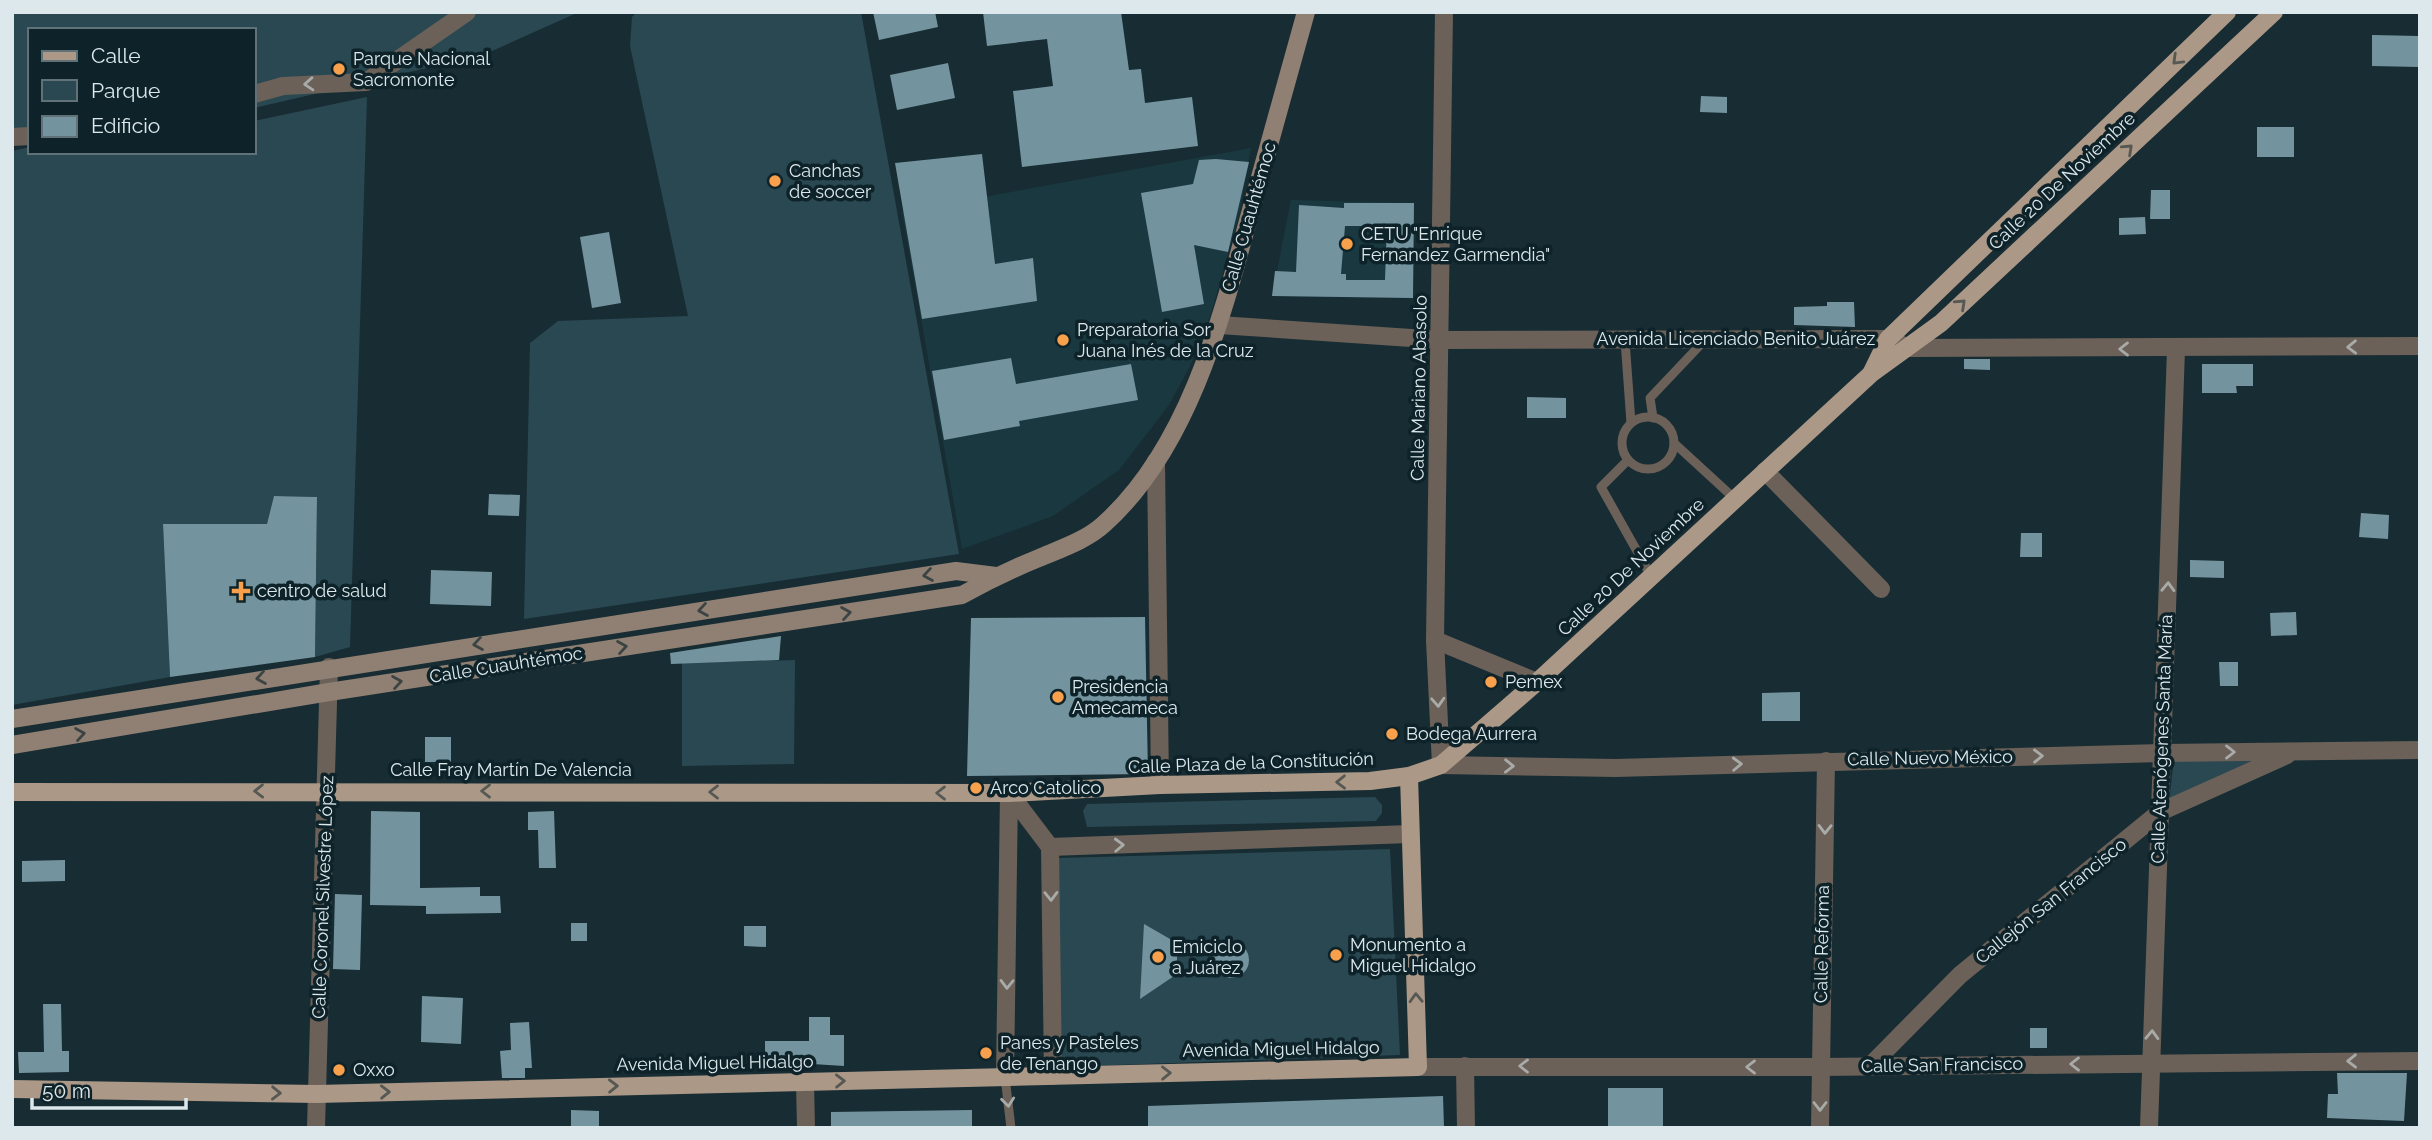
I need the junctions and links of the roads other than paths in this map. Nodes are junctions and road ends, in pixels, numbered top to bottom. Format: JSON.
{"nodes":[{"id":1,"x":467,"y":12,"type":"edge"},
{"id":2,"x":1306,"y":12,"type":"edge"},
{"id":3,"x":1444,"y":12,"type":"edge"},
{"id":4,"x":2227,"y":12,"type":"edge"},
{"id":5,"x":2274,"y":12,"type":"edge"},
{"id":6,"x":256,"y":93,"type":"edge"},
{"id":7,"x":1219,"y":325,"type":"junction"},
{"id":8,"x":1888,"y":339,"type":"junction"},
{"id":9,"x":1441,"y":340,"type":"junction"},
{"id":10,"x":1625,"y":340,"type":"junction"},
{"id":11,"x":1704,"y":341,"type":"junction"},
{"id":12,"x":2420,"y":346,"type":"edge"},
{"id":13,"x":1909,"y":348,"type":"junction"},
{"id":14,"x":2176,"y":349,"type":"junction"},
{"id":15,"x":1872,"y":373,"type":"junction"},
{"id":16,"x":1653,"y":418,"type":"junction"},
{"id":17,"x":1631,"y":423,"type":"junction"},
{"id":18,"x":1674,"y":443,"type":"junction"},
{"id":19,"x":1628,"y":460,"type":"junction"},
{"id":20,"x":1156,"y":461,"type":"junction"},
{"id":21,"x":1765,"y":471,"type":"junction"},
{"id":22,"x":1735,"y":499,"type":"junction"},
{"id":23,"x":996,"y":576,"type":"junction"},
{"id":24,"x":1651,"y":576,"type":"junction"},
{"id":25,"x":1881,"y":589,"type":"dead end"},
{"id":26,"x":755,"y":602,"type":"junction"},
{"id":27,"x":760,"y":626,"type":"junction"},
{"id":28,"x":539,"y":635,"type":"junction"},
{"id":29,"x":1435,"y":640,"type":"junction"},
{"id":30,"x":543,"y":659,"type":"junction"},
{"id":31,"x":329,"y":667,"type":"junction"},
{"id":32,"x":1537,"y":682,"type":"junction"},
{"id":33,"x":179,"y":690,"type":"junction"},
{"id":34,"x":329,"y":692,"type":"junction"},
{"id":35,"x":183,"y":716,"type":"junction"},
{"id":36,"x":12,"y":719,"type":"edge"},
{"id":37,"x":12,"y":745,"type":"edge"},
{"id":38,"x":2420,"y":750,"type":"edge"},
{"id":39,"x":2162,"y":752,"type":"junction"},
{"id":40,"x":2294,"y":752,"type":"junction"},
{"id":41,"x":1826,"y":761,"type":"junction"},
{"id":42,"x":1441,"y":765,"type":"junction"},
{"id":43,"x":1409,"y":776,"type":"junction"},
{"id":44,"x":1160,"y":785,"type":"junction"},
{"id":45,"x":327,"y":790,"type":"junction"},
{"id":46,"x":12,"y":792,"type":"edge"},
{"id":47,"x":1009,"y":793,"type":"junction"},
{"id":48,"x":2160,"y":812,"type":"junction"},
{"id":49,"x":1410,"y":834,"type":"junction"},
{"id":50,"x":1050,"y":847,"type":"junction"},
{"id":51,"x":2420,"y":1061,"type":"edge"},
{"id":52,"x":2151,"y":1063,"type":"junction"},
{"id":53,"x":1465,"y":1066,"type":"junction"},
{"id":54,"x":1870,"y":1066,"type":"junction"},
{"id":55,"x":1418,"y":1067,"type":"junction"},
{"id":56,"x":1819,"y":1067,"type":"junction"},
{"id":57,"x":1053,"y":1076,"type":"junction"},
{"id":58,"x":1005,"y":1077,"type":"junction"},
{"id":59,"x":805,"y":1082,"type":"junction"},
{"id":60,"x":12,"y":1089,"type":"edge"},
{"id":61,"x":317,"y":1094,"type":"junction"},
{"id":62,"x":316,"y":1128,"type":"edge"},
{"id":63,"x":806,"y":1128,"type":"edge"},
{"id":64,"x":1011,"y":1128,"type":"edge"},
{"id":65,"x":1466,"y":1128,"type":"edge"},
{"id":66,"x":1819,"y":1128,"type":"edge"},
{"id":67,"x":2149,"y":1128,"type":"edge"}],
"edges":[{"from":1,"to":6,"type":"street","one_way":true},
{"from":2,"to":7,"type":"main road","name":"Calle Cuauhtémoc"},
{"from":3,"to":9,"type":"street","name":"Calle Mariano Abasolo"},
{"from":4,"to":8,"type":"main road","name":"Calle 20 De Noviembre","one_way":true},
{"from":13,"to":5,"type":"main road","name":"Calle 20 De Noviembre","one_way":true},
{"from":7,"to":9,"type":"street","name":"Avenida Licenciado Benito Juárez"},
{"from":7,"to":20,"type":"main road","name":"Calle Cuauhtémoc"},
{"from":8,"to":11,"type":"street","name":"Avenida Licenciado Benito Juárez"},
{"from":8,"to":13,"type":"street","name":"Avenida Licenciado Benito Juárez"},
{"from":8,"to":15,"type":"main road","name":"Calle 20 De Noviembre"},
{"from":9,"to":10,"type":"street","name":"Avenida Licenciado Benito Juárez"},
{"from":9,"to":29,"type":"street","name":"Calle Mariano Abasolo"},
{"from":10,"to":11,"type":"street","name":"Avenida Licenciado Benito Juárez"},
{"from":10,"to":17,"type":"lane"},
{"from":11,"to":16,"type":"lane"},
{"from":12,"to":14,"type":"street","name":"Avenida Licenciado Benito Juárez","one_way":true},
{"from":14,"to":13,"type":"street","name":"Avenida Licenciado Benito Juárez","one_way":true},
{"from":13,"to":15,"type":"main road","name":"Calle 20 De Noviembre"},
{"from":39,"to":14,"type":"street","name":"Calle Atenógenes Santa María","one_way":true},
{"from":15,"to":21,"type":"main road","name":"Calle 20 De Noviembre"},
{"from":16,"to":17,"type":"lane"},
{"from":16,"to":18,"type":"lane"},
{"from":17,"to":19,"type":"lane"},
{"from":18,"to":19,"type":"lane"},
{"from":18,"to":22,"type":"lane"},
{"from":19,"to":24,"type":"lane"},
{"from":20,"to":23,"type":"main road","name":"Calle Cuauhtémoc"},
{"from":20,"to":44,"type":"street"},
{"from":21,"to":22,"type":"main road","name":"Calle 20 De Noviembre"},
{"from":21,"to":25,"type":"street"},
{"from":22,"to":24,"type":"main road","name":"Calle 20 De Noviembre"},
{"from":23,"to":26,"type":"main road","name":"Calle Cuauhtémoc","one_way":true},
{"from":27,"to":23,"type":"main road","name":"Calle Cuauhtémoc","one_way":true},
{"from":24,"to":32,"type":"main road","name":"Calle 20 De Noviembre"},
{"from":26,"to":27,"type":"main road"},
{"from":26,"to":28,"type":"main road","name":"Calle Cuauhtémoc","one_way":true},
{"from":30,"to":27,"type":"main road","name":"Calle Cuauhtémoc","one_way":true},
{"from":28,"to":30,"type":"main road"},
{"from":28,"to":31,"type":"main road","name":"Calle Cuauhtémoc","one_way":true},
{"from":29,"to":32,"type":"street"},
{"from":29,"to":42,"type":"street","name":"Calle Mariano Abasolo","one_way":true},
{"from":34,"to":30,"type":"main road","name":"Calle Cuauhtémoc","one_way":true},
{"from":31,"to":33,"type":"main road","name":"Calle Cuauhtémoc","one_way":true},
{"from":31,"to":34,"type":"street","name":"Calle Coronel Silvestre López"},
{"from":32,"to":42,"type":"main road","name":"Calle 20 De Noviembre"},
{"from":33,"to":35,"type":"main road"},
{"from":33,"to":36,"type":"main road","name":"Calle Cuauhtémoc"},
{"from":34,"to":35,"type":"main road","name":"Calle Cuauhtémoc"},
{"from":34,"to":45,"type":"street","name":"Calle Coronel Silvestre López"},
{"from":37,"to":35,"type":"main road","name":"Calle Cuauhtémoc","one_way":true},
{"from":38,"to":40,"type":"street","name":"Calle Nuevo México"},
{"from":39,"to":40,"type":"street","name":"Calle Nuevo México","one_way":true},
{"from":41,"to":39,"type":"street","name":"Calle Nuevo México","one_way":true},
{"from":39,"to":48,"type":"street","name":"Calle Atenógenes Santa María"},
{"from":40,"to":48,"type":"street","name":"Callejón San Francisco"},
{"from":42,"to":41,"type":"street","name":"Calle Nuevo México","one_way":true},
{"from":41,"to":56,"type":"street","name":"Calle Reforma","one_way":true},
{"from":42,"to":43,"type":"main road","name":"Calle 20 De Noviembre"},
{"from":43,"to":44,"type":"main road","name":"Calle Plaza de la Constitución","one_way":true},
{"from":43,"to":49,"type":"main road"},
{"from":44,"to":47,"type":"main road","name":"Calle Plaza de la Constitución"},
{"from":45,"to":46,"type":"main road","name":"Calle Fray Martín De Valencia","one_way":true},
{"from":47,"to":45,"type":"main road","name":"Calle Fray Martín De Valencia","one_way":true},
{"from":45,"to":61,"type":"street","name":"Calle Coronel Silvestre López"},
{"from":47,"to":50,"type":"street"},
{"from":47,"to":58,"type":"street","one_way":true},
{"from":52,"to":48,"type":"street","name":"Calle Atenógenes Santa María","one_way":true},
{"from":48,"to":54,"type":"street","name":"Callejón San Francisco"},
{"from":50,"to":49,"type":"street","one_way":true},
{"from":55,"to":49,"type":"main road","one_way":true},
{"from":50,"to":57,"type":"street","one_way":true},
{"from":51,"to":52,"type":"street","name":"Calle San Francisco","one_way":true},
{"from":52,"to":54,"type":"street","name":"Calle San Francisco","one_way":true},
{"from":52,"to":67,"type":"street","name":"Calle Atenógenes Santa María"},
{"from":53,"to":55,"type":"street"},
{"from":56,"to":53,"type":"street","name":"Calle San Francisco","one_way":true},
{"from":53,"to":65,"type":"street"},
{"from":54,"to":56,"type":"street","name":"Calle San Francisco"},
{"from":57,"to":55,"type":"main road","name":"Avenida Miguel Hidalgo","one_way":true},
{"from":56,"to":66,"type":"street","name":"Calle Reforma","one_way":true},
{"from":57,"to":58,"type":"main road","name":"Avenida Miguel Hidalgo"},
{"from":59,"to":58,"type":"main road","name":"Avenida Miguel Hidalgo","one_way":true},
{"from":58,"to":64,"type":"lane","one_way":true},
{"from":61,"to":59,"type":"main road","name":"Avenida Miguel Hidalgo","one_way":true},
{"from":59,"to":63,"type":"street"},
{"from":60,"to":61,"type":"main road","name":"Avenida Miguel Hidalgo","one_way":true},
{"from":61,"to":62,"type":"street","name":"Calle Coronel Silvestre López"}]}
